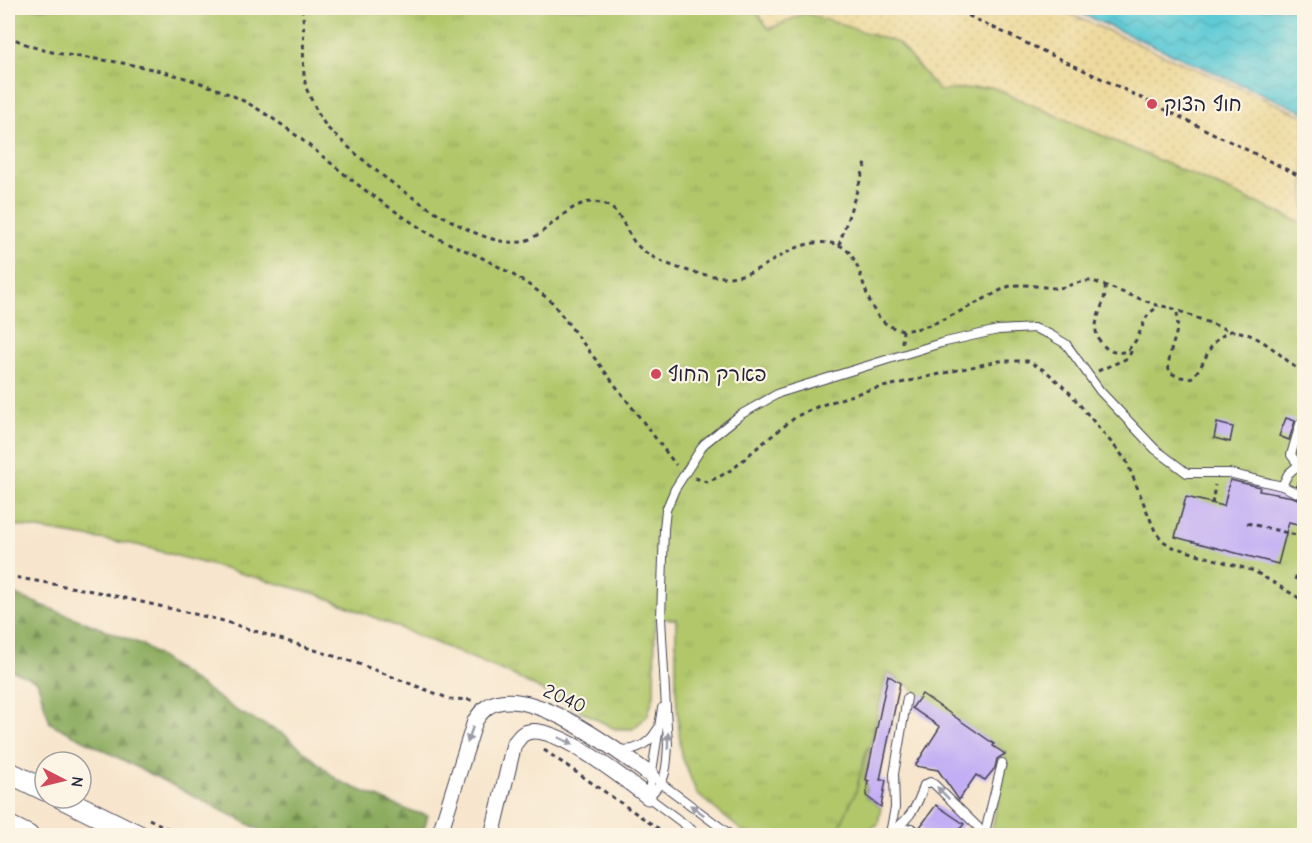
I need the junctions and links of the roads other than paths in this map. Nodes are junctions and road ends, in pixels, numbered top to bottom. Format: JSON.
{"nodes":[{"id":1,"x":1300,"y":424,"type":"dead end"},
{"id":2,"x":1301,"y":462,"type":"edge"},
{"id":3,"x":1282,"y":486,"type":"junction"},
{"id":4,"x":1305,"y":496,"type":"edge"},
{"id":5,"x":664,"y":698,"type":"junction"},
{"id":6,"x":907,"y":698,"type":"dead end"},
{"id":7,"x":660,"y":721,"type":"junction"},
{"id":8,"x":613,"y":747,"type":"junction"},
{"id":9,"x":1002,"y":763,"type":"dead end"},
{"id":10,"x":8,"y":772,"type":"edge"},
{"id":11,"x":657,"y":780,"type":"junction"},
{"id":12,"x":33,"y":784,"type":"edge"},
{"id":13,"x":648,"y":796,"type":"junction"},
{"id":14,"x":86,"y":810,"type":"edge"},
{"id":15,"x":8,"y":826,"type":"edge"},
{"id":16,"x":887,"y":834,"type":"edge"},
{"id":17,"x":28,"y":836,"type":"edge"},
{"id":18,"x":139,"y":836,"type":"edge"},
{"id":19,"x":439,"y":836,"type":"edge"},
{"id":20,"x":492,"y":836,"type":"edge"},
{"id":21,"x":700,"y":836,"type":"edge"},
{"id":22,"x":732,"y":836,"type":"edge"},
{"id":23,"x":922,"y":836,"type":"edge"},
{"id":24,"x":983,"y":836,"type":"edge"}],
"edges":[{"from":1,"to":2,"type":"lane"},
{"from":2,"to":3,"type":"lane"},
{"from":3,"to":4,"type":"lane"},
{"from":3,"to":5,"type":"lane"},
{"from":5,"to":7,"type":"lane"},
{"from":11,"to":5,"type":"lane","one_way":true},
{"from":6,"to":16,"type":"lane"},
{"from":7,"to":8,"type":"lane"},
{"from":7,"to":11,"type":"lane"},
{"from":8,"to":11,"type":"street","name":"2040"},
{"from":8,"to":19,"type":"street","name":"2040","one_way":true},
{"from":9,"to":24,"type":"lane"},
{"from":10,"to":12,"type":"street"},
{"from":11,"to":13,"type":"lane"},
{"from":11,"to":13,"type":"lane"},
{"from":22,"to":11,"type":"lane","name":"2040","one_way":true},
{"from":20,"to":13,"type":"street","name":"2040","one_way":true},
{"from":13,"to":21,"type":"lane","name":"2040"},
{"from":14,"to":18,"type":"street"},
{"from":15,"to":17,"type":"street"},
{"from":16,"to":23,"type":"lane"},
{"from":24,"to":16,"type":"lane","one_way":true}]}
